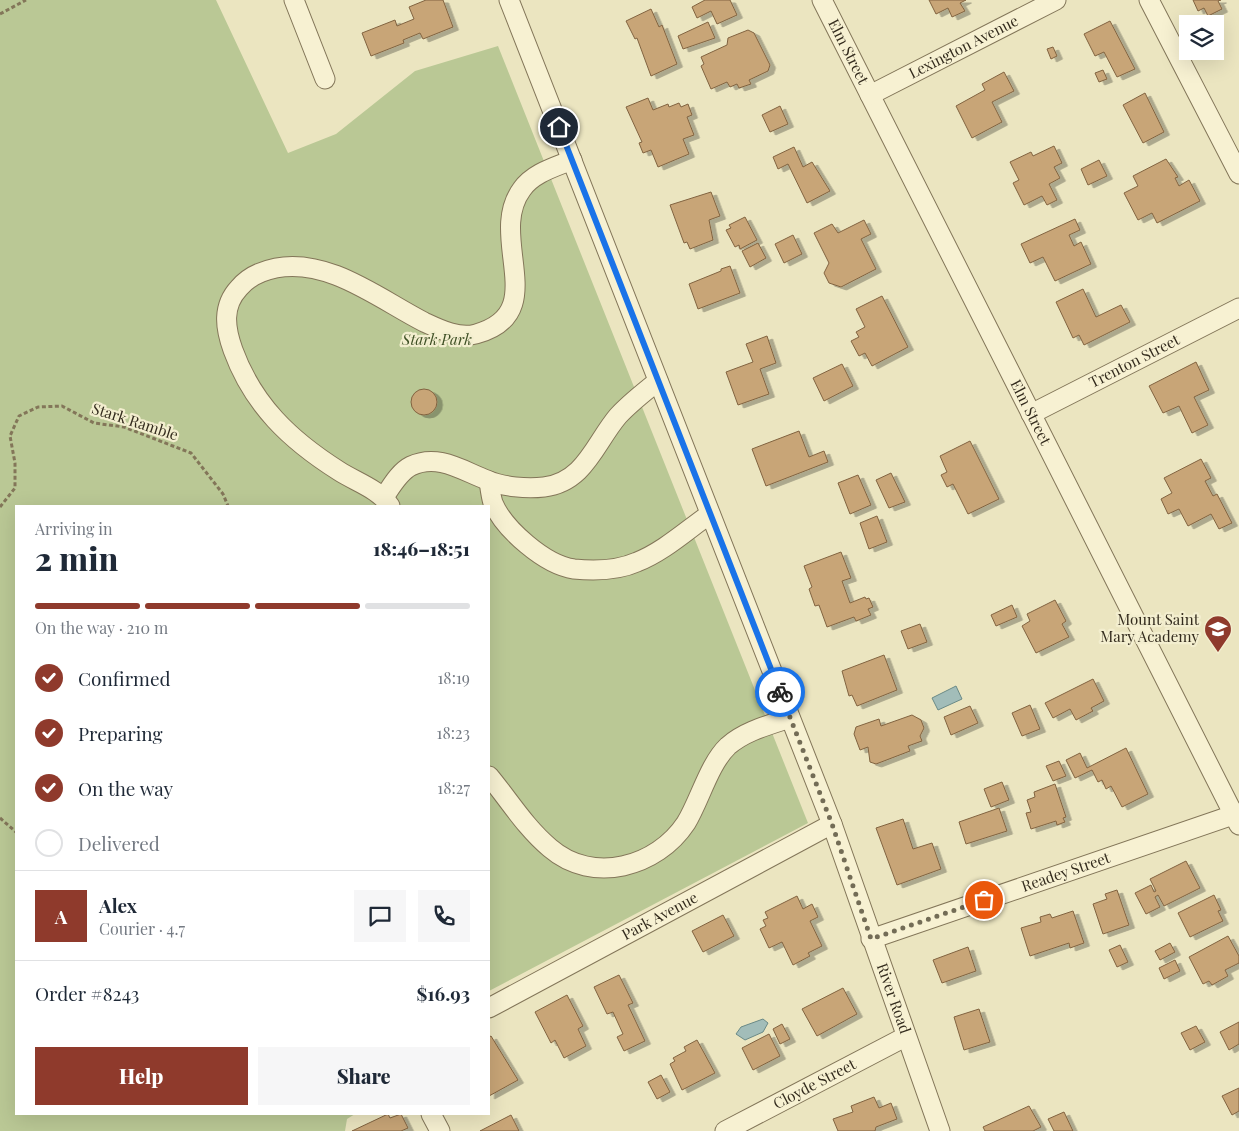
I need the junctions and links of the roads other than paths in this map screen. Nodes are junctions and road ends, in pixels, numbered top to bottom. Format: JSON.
{"nodes":[{"id":1,"x":294,"y":0,"type":"edge"},
{"id":2,"x":509,"y":0,"type":"edge"},
{"id":3,"x":822,"y":0,"type":"edge"},
{"id":4,"x":1056,"y":0,"type":"edge"},
{"id":5,"x":1149,"y":0,"type":"edge"},
{"id":6,"x":325,"y":79,"type":"dead end"},
{"id":7,"x":870,"y":95,"type":"junction"},
{"id":8,"x":572,"y":160,"type":"junction"},
{"id":9,"x":1239,"y":174,"type":"edge"},
{"id":10,"x":1239,"y":308,"type":"edge"},
{"id":11,"x":658,"y":381,"type":"junction"},
{"id":12,"x":1031,"y":414,"type":"junction"},
{"id":13,"x":489,"y":481,"type":"junction"},
{"id":14,"x":387,"y":502,"type":"edge"},
{"id":15,"x":710,"y":514,"type":"junction"},
{"id":16,"x":790,"y":718,"type":"junction"},
{"id":17,"x":490,"y":777,"type":"edge"},
{"id":18,"x":1237,"y":818,"type":"edge"},
{"id":19,"x":832,"y":824,"type":"junction"},
{"id":20,"x":871,"y":939,"type":"junction"},
{"id":21,"x":490,"y":1007,"type":"edge"},
{"id":22,"x":905,"y":1036,"type":"junction"},
{"id":23,"x":432,"y":1115,"type":"edge"},
{"id":24,"x":440,"y":1131,"type":"edge"},
{"id":25,"x":725,"y":1131,"type":"edge"},
{"id":26,"x":940,"y":1131,"type":"edge"}],
"edges":[{"from":1,"to":6,"type":"street"},
{"from":2,"to":8,"type":"street","name":"River Road"},
{"from":3,"to":7,"type":"street","name":"Elm Street"},
{"from":4,"to":7,"type":"street","name":"Lexington Avenue"},
{"from":5,"to":9,"type":"street"},
{"from":7,"to":12,"type":"street","name":"Elm Street"},
{"from":8,"to":11,"type":"street","name":"River Road"},
{"from":8,"to":14,"type":"street"},
{"from":10,"to":12,"type":"street","name":"Trenton Street"},
{"from":11,"to":13,"type":"street"},
{"from":11,"to":15,"type":"street","name":"River Road"},
{"from":12,"to":18,"type":"street","name":"Elm Street"},
{"from":13,"to":14,"type":"street"},
{"from":13,"to":15,"type":"street"},
{"from":15,"to":16,"type":"street","name":"River Road"},
{"from":16,"to":17,"type":"street"},
{"from":16,"to":19,"type":"street","name":"River Road"},
{"from":18,"to":20,"type":"street","name":"Readey Street"},
{"from":19,"to":20,"type":"street","name":"River Road"},
{"from":19,"to":21,"type":"street","name":"Park Avenue"},
{"from":20,"to":22,"type":"street","name":"River Road"},
{"from":22,"to":25,"type":"street","name":"Cloyde Street"},
{"from":22,"to":26,"type":"street","name":"River Road"},
{"from":23,"to":24,"type":"street"}]}
